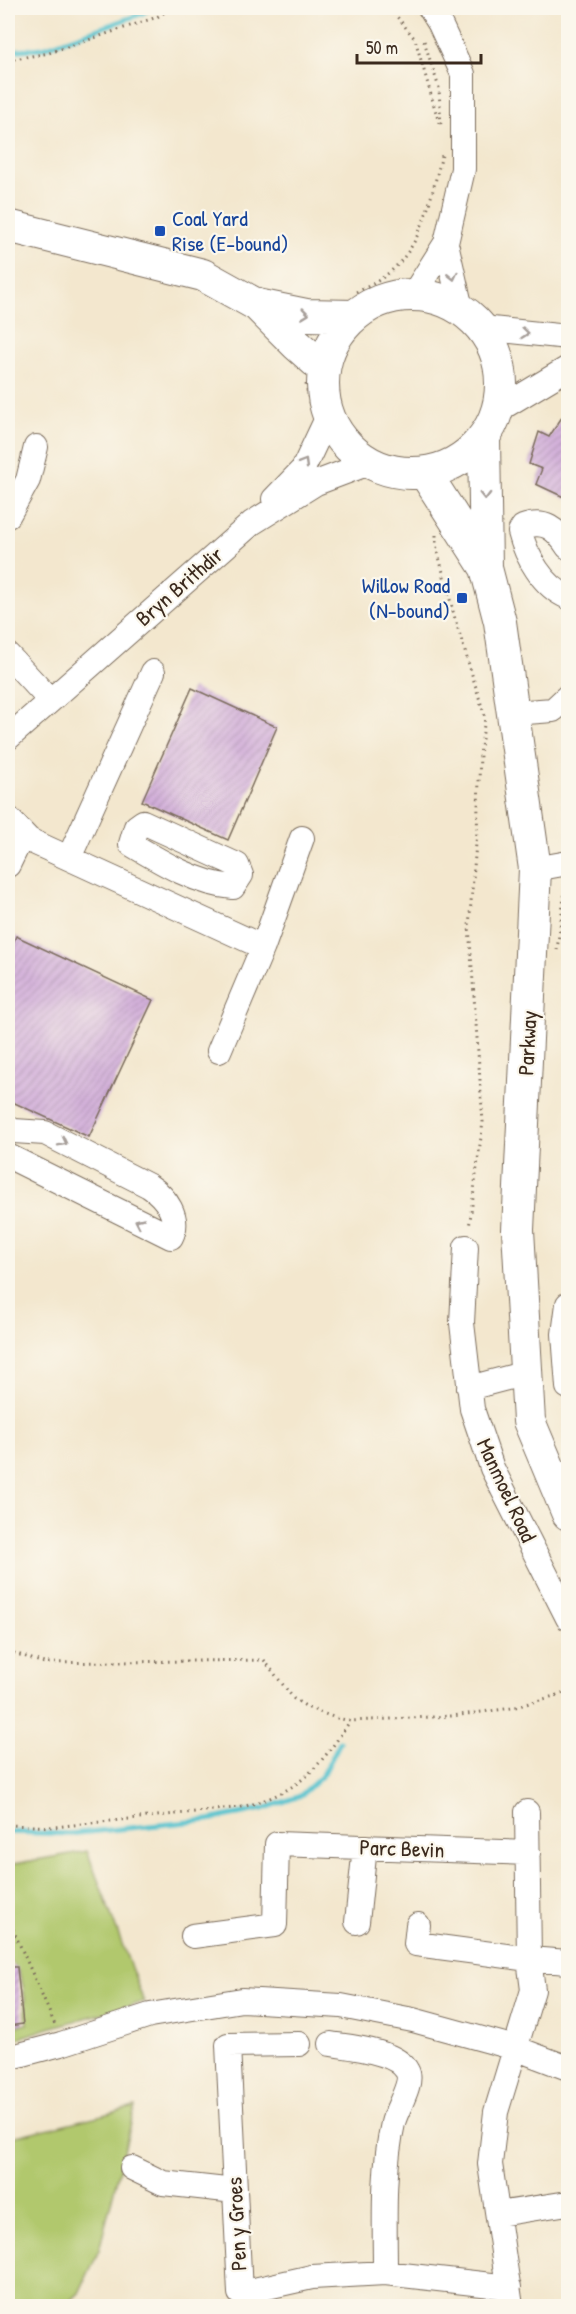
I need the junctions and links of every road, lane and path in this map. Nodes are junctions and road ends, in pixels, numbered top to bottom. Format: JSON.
{"nodes":[{"id":1,"x":171,"y":8,"type":"edge"},
{"id":2,"x":390,"y":8,"type":"edge"},
{"id":3,"x":430,"y":8,"type":"edge"},
{"id":4,"x":421,"y":32,"type":"dead end"},
{"id":5,"x":8,"y":60,"type":"edge"},
{"id":6,"x":442,"y":154,"type":"dead end"},
{"id":7,"x":8,"y":226,"type":"edge"},
{"id":8,"x":446,"y":243,"type":"junction"},
{"id":9,"x":413,"y":295,"type":"junction"},
{"id":10,"x":257,"y":305,"type":"junction"},
{"id":11,"x":351,"y":305,"type":"junction"},
{"id":12,"x":472,"y":319,"type":"junction"},
{"id":13,"x":568,"y":337,"type":"edge"},
{"id":14,"x":568,"y":368,"type":"edge"},
{"id":15,"x":314,"y":374,"type":"junction"},
{"id":16,"x":498,"y":410,"type":"junction"},
{"id":17,"x":319,"y":415,"type":"junction"},
{"id":18,"x":484,"y":438,"type":"junction"},
{"id":19,"x":36,"y":447,"type":"dead end"},
{"id":20,"x":369,"y":463,"type":"junction"},
{"id":21,"x":425,"y":473,"type":"junction"},
{"id":22,"x":8,"y":516,"type":"edge"},
{"id":23,"x":252,"y":523,"type":"junction"},
{"id":24,"x":436,"y":534,"type":"dead end"},
{"id":25,"x":568,"y":547,"type":"edge"},
{"id":26,"x":486,"y":568,"type":"junction"},
{"id":27,"x":568,"y":597,"type":"edge"},
{"id":28,"x":8,"y":656,"type":"edge"},
{"id":29,"x":153,"y":672,"type":"dead end"},
{"id":30,"x":568,"y":696,"type":"edge"},
{"id":31,"x":50,"y":700,"type":"junction"},
{"id":32,"x":513,"y":714,"type":"junction"},
{"id":33,"x":8,"y":738,"type":"edge"},
{"id":34,"x":15,"y":826,"type":"edge"},
{"id":35,"x":302,"y":838,"type":"dead end"},
{"id":36,"x":69,"y":858,"type":"junction"},
{"id":37,"x":568,"y":863,"type":"edge"},
{"id":38,"x":8,"y":865,"type":"edge"},
{"id":39,"x":535,"y":869,"type":"junction"},
{"id":40,"x":180,"y":871,"type":"dead end"},
{"id":41,"x":164,"y":901,"type":"junction"},
{"id":42,"x":263,"y":947,"type":"junction"},
{"id":43,"x":219,"y":1051,"type":"dead end"},
{"id":44,"x":8,"y":1128,"type":"edge"},
{"id":45,"x":8,"y":1156,"type":"edge"},
{"id":46,"x":466,"y":1247,"type":"joint"},
{"id":47,"x":568,"y":1304,"type":"edge"},
{"id":48,"x":526,"y":1373,"type":"junction"},
{"id":49,"x":568,"y":1387,"type":"edge"},
{"id":50,"x":470,"y":1388,"type":"junction"},
{"id":51,"x":568,"y":1514,"type":"edge"},
{"id":52,"x":568,"y":1618,"type":"edge"},
{"id":53,"x":8,"y":1651,"type":"edge"},
{"id":54,"x":568,"y":1692,"type":"edge"},
{"id":55,"x":350,"y":1720,"type":"junction"},
{"id":56,"x":527,"y":1812,"type":"dead end"},
{"id":57,"x":8,"y":1825,"type":"edge"},
{"id":58,"x":365,"y":1847,"type":"junction"},
{"id":59,"x":528,"y":1853,"type":"junction"},
{"id":60,"x":8,"y":1918,"type":"edge"},
{"id":61,"x":357,"y":1922,"type":"dead end"},
{"id":62,"x":418,"y":1925,"type":"dead end"},
{"id":63,"x":193,"y":1936,"type":"dead end"},
{"id":64,"x":529,"y":1959,"type":"junction"},
{"id":65,"x":568,"y":1962,"type":"edge"},
{"id":66,"x":61,"y":2044,"type":"junction"},
{"id":67,"x":299,"y":2044,"type":"dead end"},
{"id":68,"x":331,"y":2044,"type":"dead end"},
{"id":69,"x":515,"y":2048,"type":"junction"},
{"id":70,"x":8,"y":2058,"type":"edge"},
{"id":71,"x":568,"y":2068,"type":"edge"},
{"id":72,"x":132,"y":2168,"type":"dead end"},
{"id":73,"x":234,"y":2191,"type":"junction"},
{"id":74,"x":568,"y":2203,"type":"edge"},
{"id":75,"x":498,"y":2214,"type":"junction"},
{"id":76,"x":385,"y":2273,"type":"junction"},
{"id":77,"x":510,"y":2297,"type":"edge"},
{"id":78,"x":241,"y":2300,"type":"edge"}],
"edges":[{"from":1,"to":5,"type":"path"},
{"from":2,"to":4,"type":"path"},
{"from":3,"to":8,"type":"street"},
{"from":6,"to":11,"type":"path"},
{"from":7,"to":10,"type":"main road"},
{"from":8,"to":9,"type":"street"},
{"from":8,"to":12,"type":"street","one_way":true},
{"from":9,"to":11,"type":"main road"},
{"from":9,"to":12,"type":"main road"},
{"from":10,"to":11,"type":"main road","one_way":true},
{"from":10,"to":15,"type":"main road"},
{"from":11,"to":15,"type":"main road"},
{"from":12,"to":13,"type":"street","one_way":true},
{"from":12,"to":16,"type":"main road"},
{"from":14,"to":16,"type":"street"},
{"from":15,"to":17,"type":"path"},
{"from":15,"to":17,"type":"main road"},
{"from":16,"to":18,"type":"main road"},
{"from":17,"to":20,"type":"main road"},
{"from":23,"to":17,"type":"street","one_way":true},
{"from":18,"to":21,"type":"main road"},
{"from":18,"to":26,"type":"main road","one_way":true},
{"from":19,"to":22,"type":"street"},
{"from":20,"to":21,"type":"main road"},
{"from":20,"to":23,"type":"street","name":"Bryn Brithdir"},
{"from":21,"to":26,"type":"main road"},
{"from":23,"to":31,"type":"street","name":"Bryn Brithdir"},
{"from":24,"to":46,"type":"path"},
{"from":25,"to":27,"type":"street"},
{"from":26,"to":32,"type":"main road","name":"Parkway"},
{"from":28,"to":31,"type":"street"},
{"from":29,"to":36,"type":"street"},
{"from":30,"to":32,"type":"street"},
{"from":31,"to":33,"type":"street","name":"Bryn Brithdir"},
{"from":32,"to":39,"type":"main road","name":"Parkway"},
{"from":34,"to":36,"type":"street"},
{"from":34,"to":38,"type":"street"},
{"from":35,"to":42,"type":"street"},
{"from":36,"to":41,"type":"street"},
{"from":37,"to":39,"type":"street"},
{"from":39,"to":48,"type":"main road","name":"Parkway"},
{"from":40,"to":41,"type":"street"},
{"from":41,"to":42,"type":"street"},
{"from":42,"to":43,"type":"street"},
{"from":44,"to":45,"type":"street","one_way":true},
{"from":46,"to":50,"type":"street","name":"Manmoel Road"},
{"from":47,"to":49,"type":"street"},
{"from":48,"to":50,"type":"street"},
{"from":48,"to":51,"type":"main road","name":"Parkway"},
{"from":50,"to":52,"type":"street","name":"Manmoel Road"},
{"from":53,"to":55,"type":"path"},
{"from":54,"to":55,"type":"path"},
{"from":55,"to":57,"type":"path"},
{"from":56,"to":59,"type":"street"},
{"from":58,"to":59,"type":"street","name":"Parc Bevin"},
{"from":58,"to":61,"type":"street"},
{"from":58,"to":63,"type":"street","name":"Parc Bevin"},
{"from":59,"to":64,"type":"street"},
{"from":60,"to":66,"type":"path"},
{"from":62,"to":64,"type":"street"},
{"from":64,"to":65,"type":"street"},
{"from":64,"to":69,"type":"street"},
{"from":66,"to":69,"type":"street"},
{"from":66,"to":70,"type":"street"},
{"from":67,"to":73,"type":"street","name":"Pen y Groes"},
{"from":68,"to":76,"type":"street"},
{"from":69,"to":71,"type":"street"},
{"from":69,"to":75,"type":"street"},
{"from":72,"to":73,"type":"street"},
{"from":73,"to":78,"type":"street","name":"Pen y Groes"},
{"from":74,"to":75,"type":"street"},
{"from":75,"to":77,"type":"street"},
{"from":76,"to":77,"type":"street","name":"Pen y Groes"},
{"from":76,"to":78,"type":"street","name":"Pen y Groes"}]}
